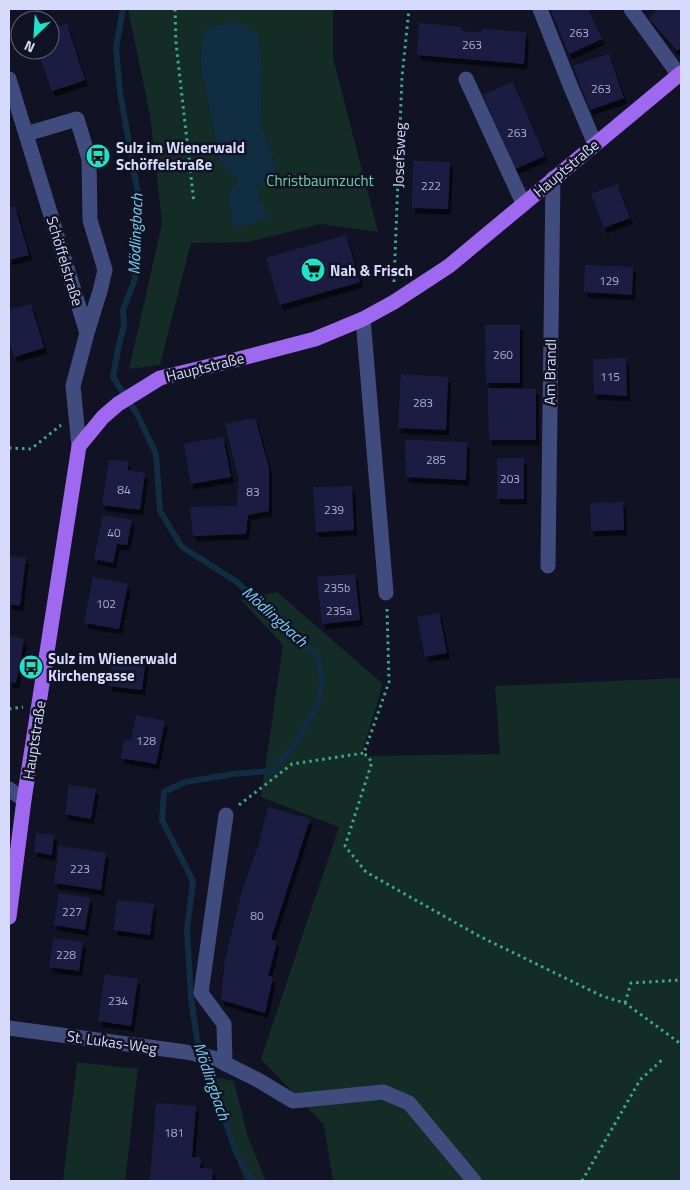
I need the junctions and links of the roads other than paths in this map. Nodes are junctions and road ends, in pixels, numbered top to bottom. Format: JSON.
{"nodes":[{"id":1,"x":540,"y":9,"type":"edge"},
{"id":2,"x":631,"y":9,"type":"edge"},
{"id":3,"x":680,"y":74,"type":"edge"},
{"id":4,"x":9,"y":79,"type":"edge"},
{"id":5,"x":466,"y":79,"type":"dead end"},
{"id":6,"x":26,"y":134,"type":"junction"},
{"id":7,"x":595,"y":144,"type":"junction"},
{"id":8,"x":553,"y":178,"type":"junction"},
{"id":9,"x":523,"y":203,"type":"junction"},
{"id":10,"x":363,"y":319,"type":"junction"},
{"id":11,"x":87,"y":333,"type":"junction"},
{"id":12,"x":79,"y":446,"type":"junction"},
{"id":13,"x":548,"y":566,"type":"dead end"},
{"id":14,"x":386,"y":593,"type":"road end"},
{"id":15,"x":9,"y":789,"type":"edge"},
{"id":16,"x":24,"y":800,"type":"junction"},
{"id":17,"x":226,"y":815,"type":"road end"},
{"id":18,"x":9,"y":917,"type":"edge"},
{"id":19,"x":9,"y":1028,"type":"edge"},
{"id":20,"x":219,"y":1061,"type":"junction"},
{"id":21,"x":474,"y":1181,"type":"edge"}],
"edges":[{"from":1,"to":7,"type":"street"},
{"from":2,"to":3,"type":"street"},
{"from":3,"to":7,"type":"main road","name":"Hauptstraße"},
{"from":4,"to":6,"type":"street","name":"Schöffelstraße"},
{"from":5,"to":9,"type":"street"},
{"from":6,"to":11,"type":"street","name":"Schöffelstraße"},
{"from":6,"to":11,"type":"street"},
{"from":7,"to":8,"type":"main road","name":"Hauptstraße"},
{"from":8,"to":9,"type":"main road","name":"Hauptstraße"},
{"from":8,"to":13,"type":"street","name":"Am Brandl"},
{"from":9,"to":10,"type":"main road","name":"Hauptstraße"},
{"from":10,"to":12,"type":"main road","name":"Hauptstraße"},
{"from":10,"to":14,"type":"street"},
{"from":11,"to":12,"type":"street"},
{"from":12,"to":16,"type":"main road","name":"Hauptstraße"},
{"from":15,"to":16,"type":"street"},
{"from":16,"to":18,"type":"main road","name":"Hauptstraße"},
{"from":17,"to":20,"type":"street"},
{"from":19,"to":20,"type":"street","name":"St. Lukas-Weg"},
{"from":20,"to":21,"type":"street","name":"St. Lukas-Weg"}]}
